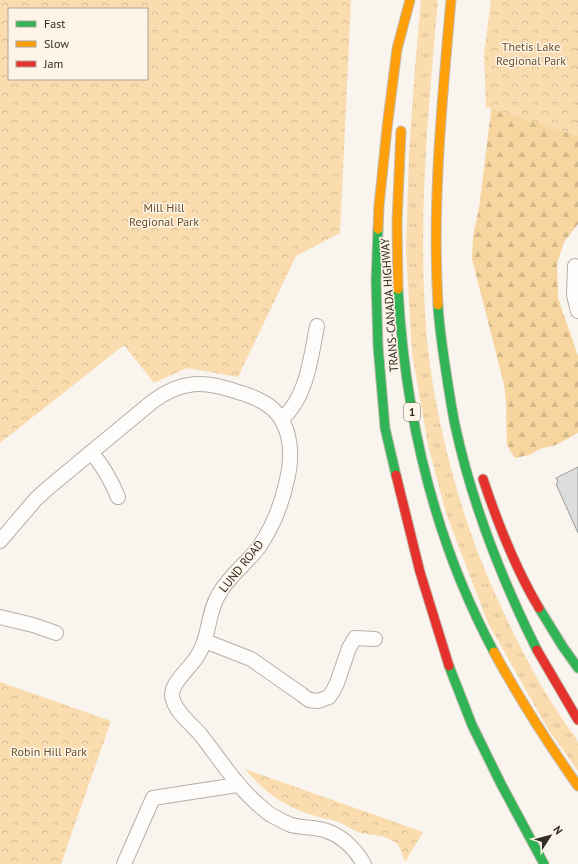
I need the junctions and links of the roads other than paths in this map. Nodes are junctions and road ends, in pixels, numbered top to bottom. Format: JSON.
{"nodes":[{"id":1,"x":411,"y":0,"type":"edge"},
{"id":2,"x":451,"y":0,"type":"edge"},
{"id":3,"x":408,"y":44,"type":"dead end"},
{"id":4,"x":402,"y":122,"type":"dead end"},
{"id":5,"x":436,"y":236,"type":"junction"},
{"id":6,"x":575,"y":266,"type":"dead end"},
{"id":7,"x":578,"y":311,"type":"edge"},
{"id":8,"x":448,"y":314,"type":"dead end"},
{"id":9,"x":317,"y":326,"type":"dead end"},
{"id":10,"x":282,"y":419,"type":"junction"},
{"id":11,"x":91,"y":452,"type":"junction"},
{"id":12,"x":481,"y":470,"type":"dead end"},
{"id":13,"x":118,"y":497,"type":"dead end"},
{"id":14,"x":0,"y":541,"type":"edge"},
{"id":15,"x":0,"y":617,"type":"edge"},
{"id":16,"x":56,"y":633,"type":"dead end"},
{"id":17,"x":375,"y":639,"type":"dead end"},
{"id":18,"x":205,"y":641,"type":"junction"},
{"id":19,"x":578,"y":668,"type":"edge"},
{"id":20,"x":578,"y":720,"type":"edge"},
{"id":21,"x":238,"y":785,"type":"junction"},
{"id":22,"x":578,"y":786,"type":"edge"},
{"id":23,"x":124,"y":864,"type":"edge"},
{"id":24,"x":364,"y":864,"type":"edge"},
{"id":25,"x":544,"y":864,"type":"edge"}],
"edges":[{"from":1,"to":3,"type":"highway"},
{"from":1,"to":25,"type":"highway"},
{"from":2,"to":5,"type":"highway"},
{"from":4,"to":22,"type":"highway","name":"TRANS-CANADA HIGHWAY","number":"1"},
{"from":5,"to":8,"type":"highway"},
{"from":5,"to":20,"type":"highway"},
{"from":6,"to":7,"type":"street"},
{"from":9,"to":10,"type":"street"},
{"from":10,"to":11,"type":"street","name":"LUND ROAD"},
{"from":10,"to":18,"type":"street","name":"LUND ROAD"},
{"from":11,"to":13,"type":"street"},
{"from":11,"to":14,"type":"street","name":"LUND ROAD"},
{"from":12,"to":19,"type":"highway"},
{"from":15,"to":16,"type":"street"},
{"from":17,"to":18,"type":"street"},
{"from":18,"to":21,"type":"street","name":"LUND ROAD"},
{"from":21,"to":23,"type":"street"},
{"from":21,"to":24,"type":"street","name":"LUND ROAD"}]}
